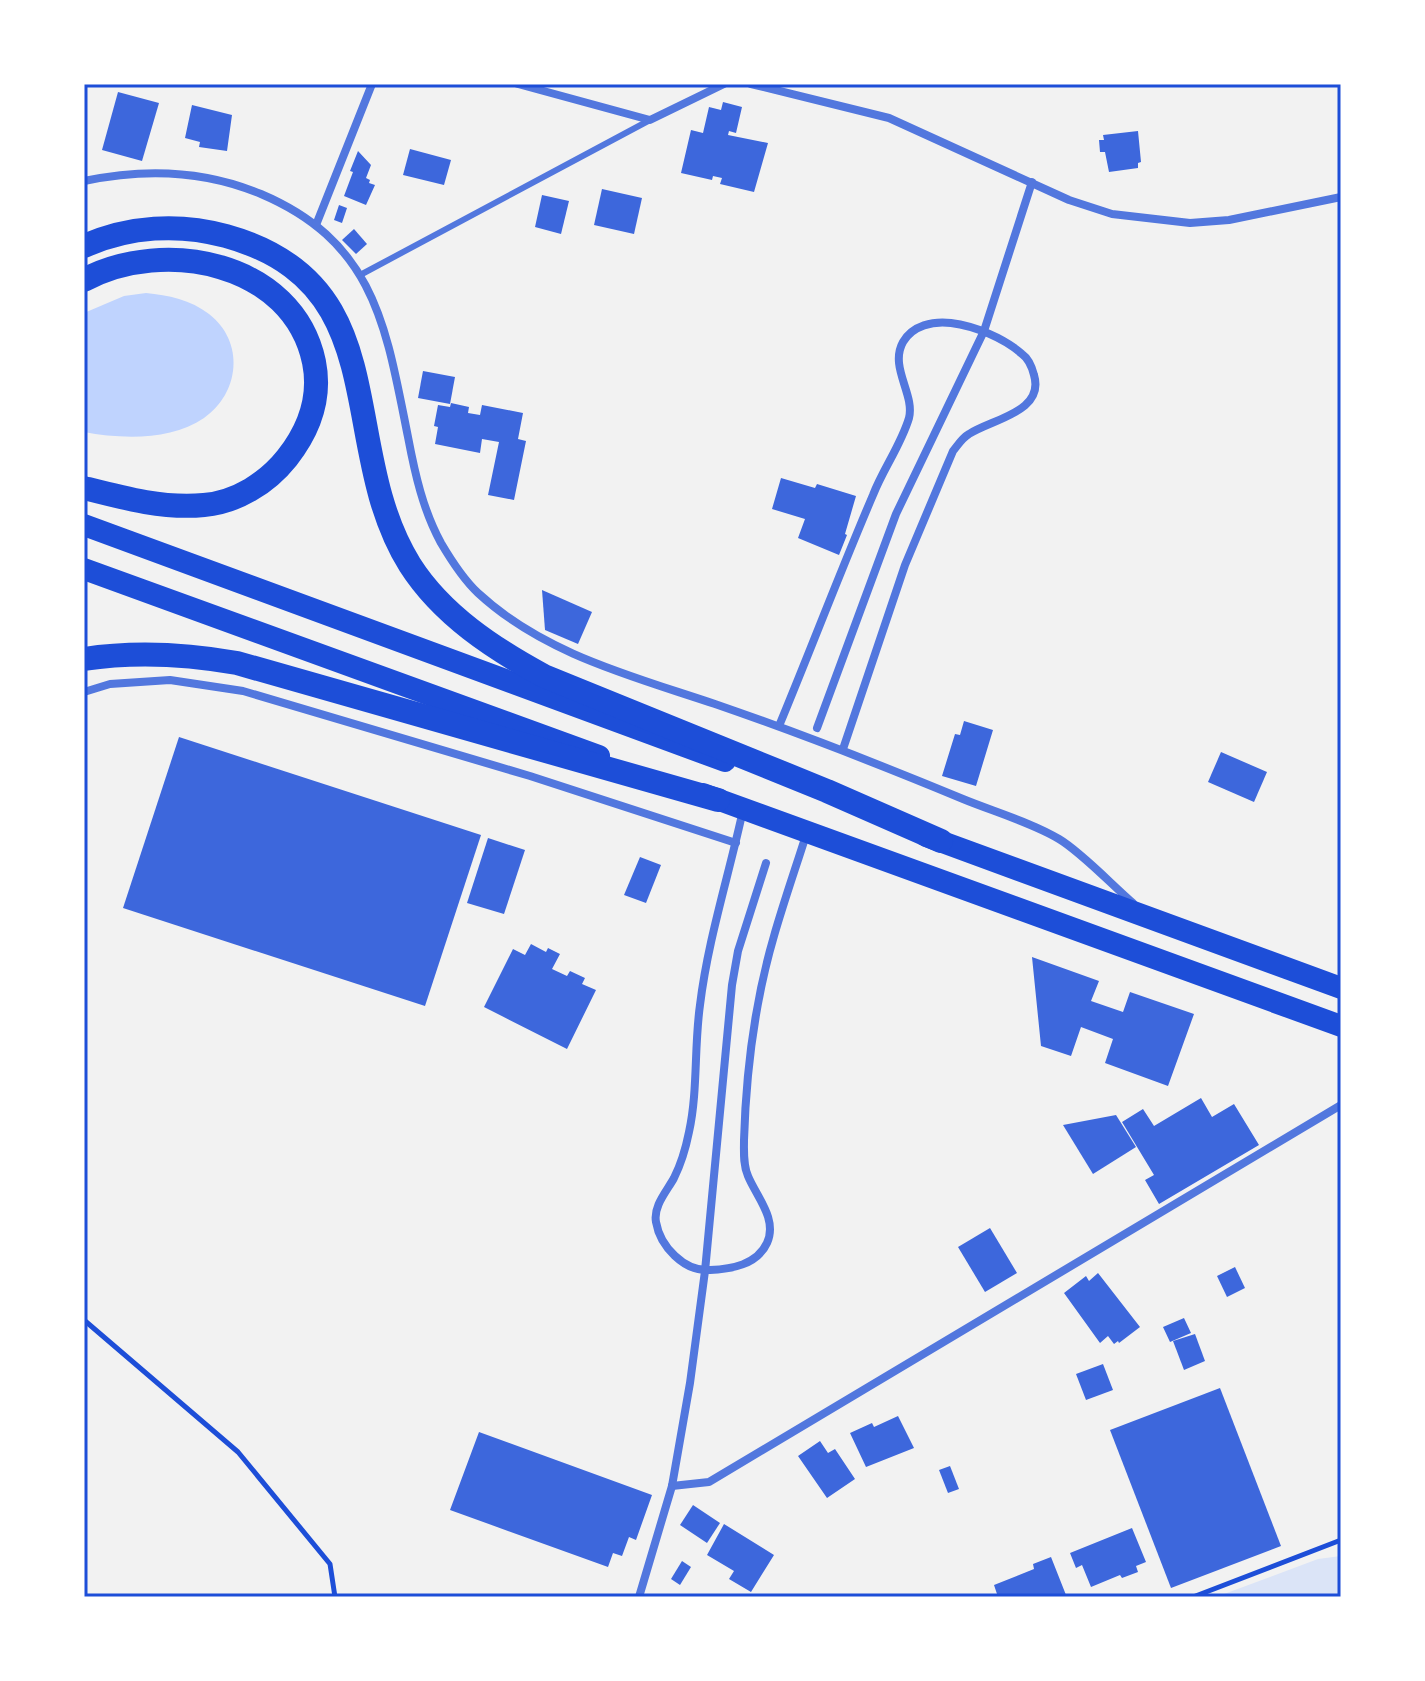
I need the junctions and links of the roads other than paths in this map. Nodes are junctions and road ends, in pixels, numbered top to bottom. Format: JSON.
{"nodes":[{"id":1,"x":372,"y":84,"type":"edge"},
{"id":2,"x":518,"y":84,"type":"edge"},
{"id":3,"x":724,"y":84,"type":"edge"},
{"id":4,"x":751,"y":84,"type":"edge"},
{"id":5,"x":650,"y":120,"type":"junction"},
{"id":6,"x":84,"y":181,"type":"edge"},
{"id":7,"x":1032,"y":182,"type":"junction"},
{"id":8,"x":1341,"y":197,"type":"edge"},
{"id":9,"x":316,"y":225,"type":"junction"},
{"id":10,"x":84,"y":246,"type":"edge"},
{"id":11,"x":362,"y":274,"type":"junction"},
{"id":12,"x":84,"y":280,"type":"edge"},
{"id":13,"x":984,"y":331,"type":"junction"},
{"id":14,"x":84,"y":488,"type":"edge"},
{"id":15,"x":84,"y":525,"type":"edge"},
{"id":16,"x":84,"y":569,"type":"edge"},
{"id":17,"x":84,"y":659,"type":"edge"},
{"id":18,"x":84,"y":692,"type":"edge"},
{"id":19,"x":779,"y":726,"type":"junction"},
{"id":20,"x":817,"y":728,"type":"dead end"},
{"id":21,"x":843,"y":749,"type":"junction"},
{"id":22,"x":718,"y":800,"type":"junction"},
{"id":23,"x":743,"y":809,"type":"junction"},
{"id":24,"x":807,"y":832,"type":"junction"},
{"id":25,"x":941,"y":841,"type":"junction"},
{"id":26,"x":736,"y":843,"type":"junction"},
{"id":27,"x":766,"y":863,"type":"dead end"},
{"id":28,"x":1151,"y":919,"type":"junction"},
{"id":29,"x":1341,"y":988,"type":"edge"},
{"id":30,"x":1341,"y":1026,"type":"edge"},
{"id":31,"x":1341,"y":1105,"type":"edge"},
{"id":32,"x":705,"y":1271,"type":"junction"},
{"id":33,"x":672,"y":1486,"type":"junction"},
{"id":34,"x":639,"y":1597,"type":"edge"}],
"edges":[{"from":1,"to":9,"type":"street"},
{"from":2,"to":5,"type":"street"},
{"from":3,"to":5,"type":"street"},
{"from":4,"to":7,"type":"street"},
{"from":5,"to":11,"type":"lane"},
{"from":6,"to":9,"type":"street"},
{"from":7,"to":8,"type":"street"},
{"from":7,"to":13,"type":"street"},
{"from":9,"to":11,"type":"street"},
{"from":10,"to":25,"type":"highway"},
{"from":11,"to":19,"type":"street"},
{"from":12,"to":14,"type":"highway"},
{"from":13,"to":19,"type":"street"},
{"from":13,"to":20,"type":"street"},
{"from":13,"to":21,"type":"street"},
{"from":15,"to":25,"type":"highway"},
{"from":16,"to":22,"type":"highway"},
{"from":17,"to":22,"type":"highway"},
{"from":18,"to":26,"type":"street"},
{"from":19,"to":21,"type":"street"},
{"from":21,"to":28,"type":"street"},
{"from":22,"to":23,"type":"highway"},
{"from":23,"to":24,"type":"highway"},
{"from":23,"to":26,"type":"street"},
{"from":24,"to":30,"type":"highway"},
{"from":24,"to":32,"type":"street"},
{"from":25,"to":28,"type":"highway"},
{"from":26,"to":32,"type":"street"},
{"from":27,"to":32,"type":"street"},
{"from":28,"to":29,"type":"highway"},
{"from":31,"to":33,"type":"street"},
{"from":32,"to":33,"type":"street"},
{"from":33,"to":34,"type":"street"}]}
